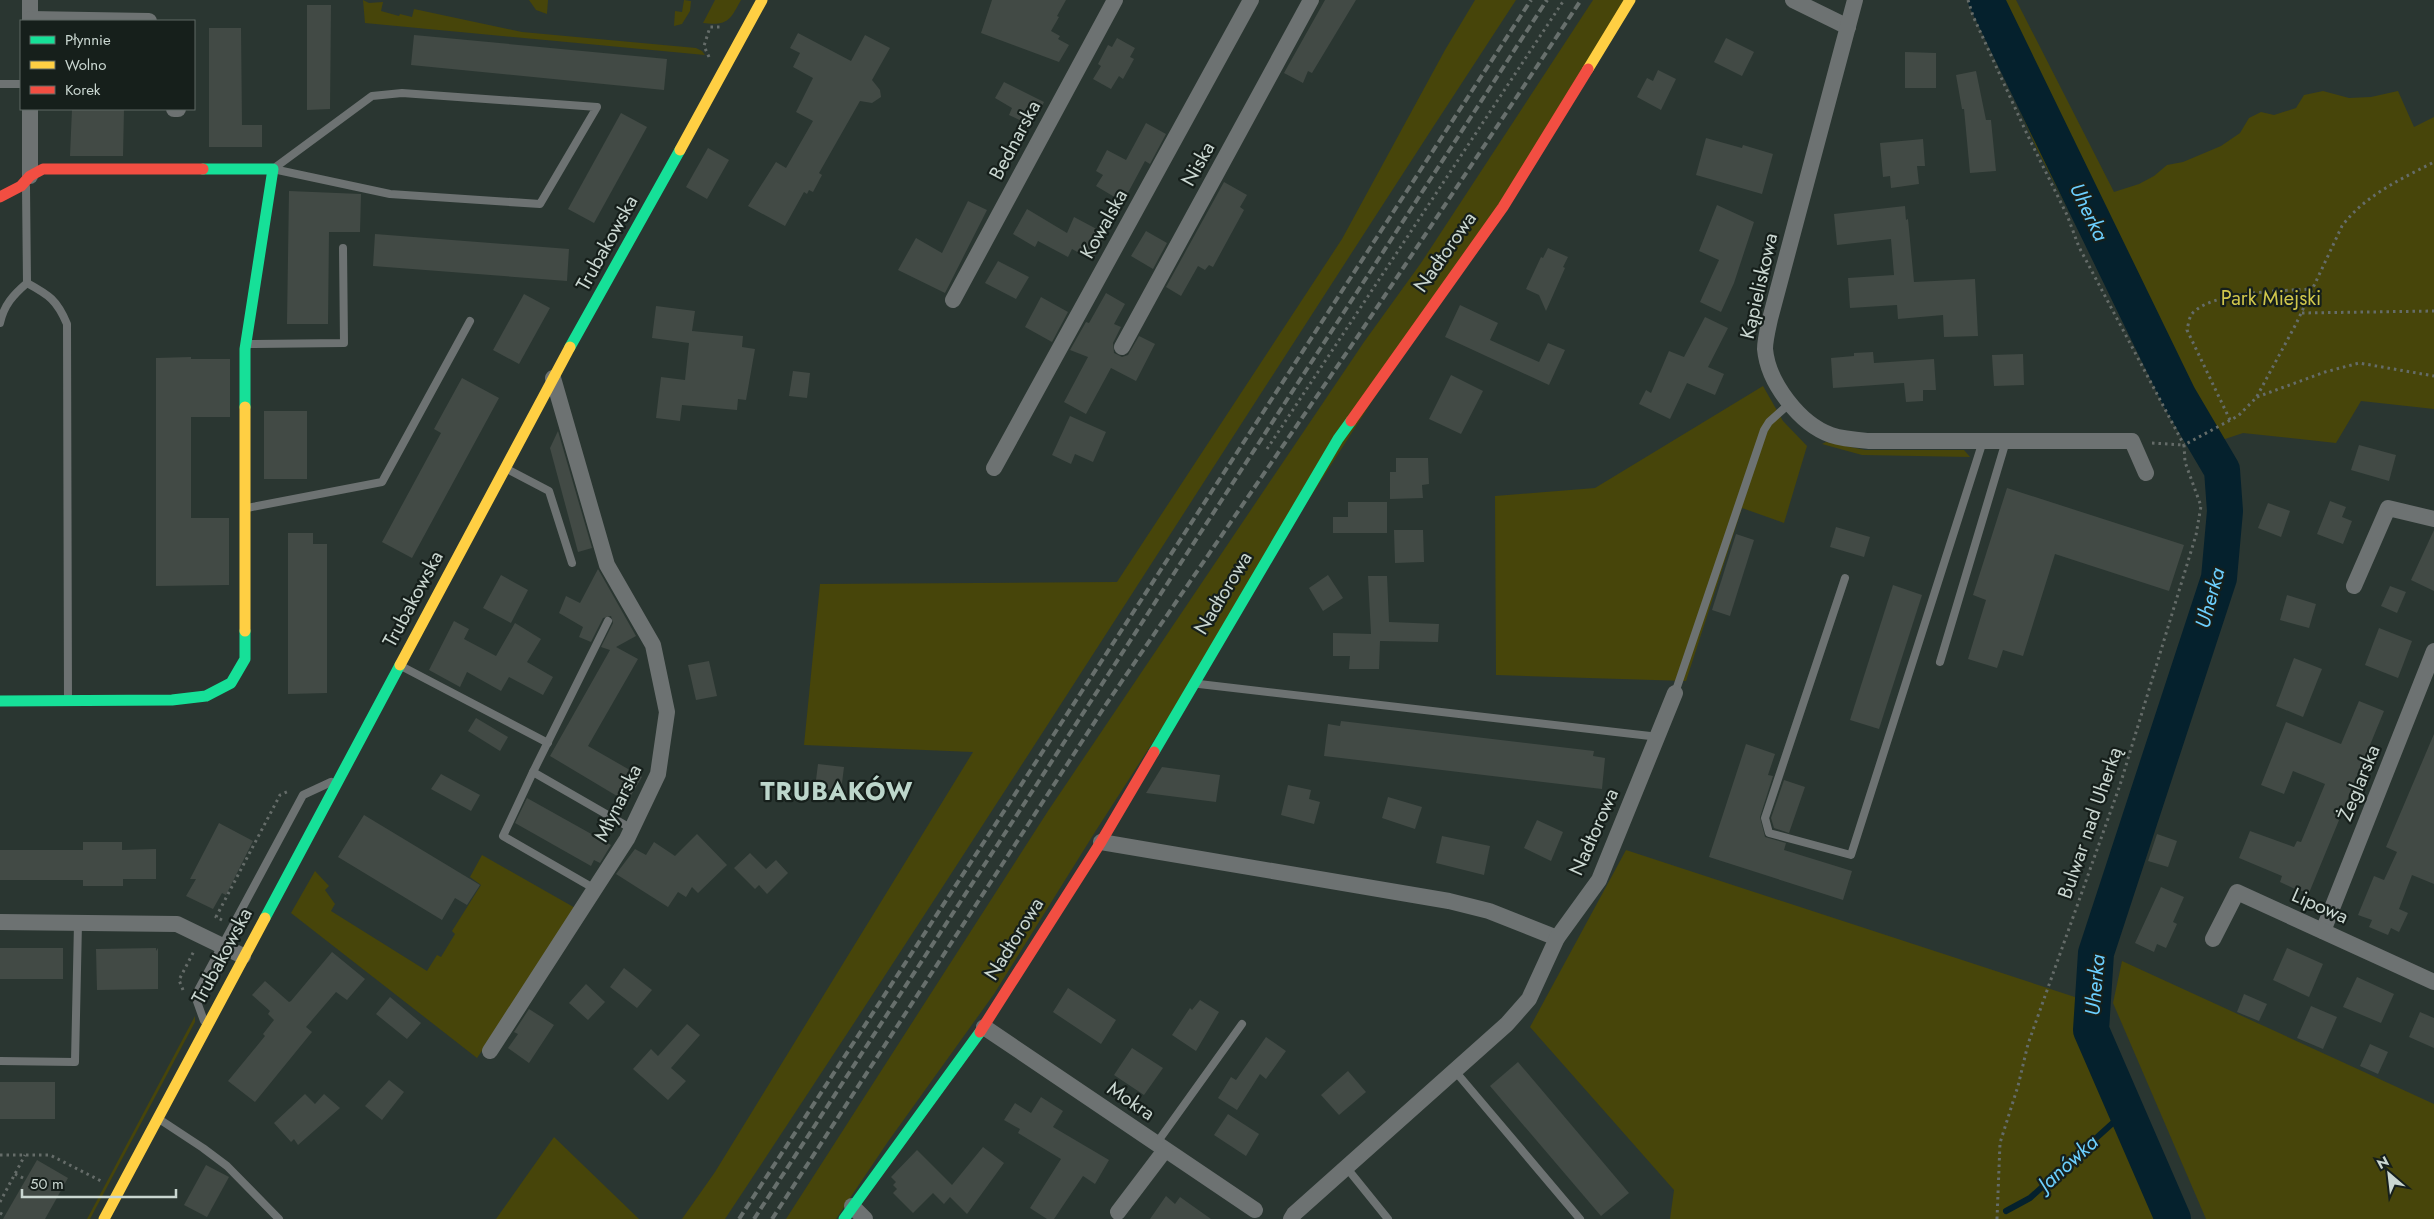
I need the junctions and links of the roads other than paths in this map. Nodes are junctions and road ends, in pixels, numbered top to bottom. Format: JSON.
{"nodes":[{"id":1,"x":30,"y":0,"type":"edge"},
{"id":2,"x":762,"y":0,"type":"edge"},
{"id":3,"x":1115,"y":0,"type":"edge"},
{"id":4,"x":1251,"y":0,"type":"edge"},
{"id":5,"x":1311,"y":0,"type":"edge"},
{"id":6,"x":1630,"y":0,"type":"edge"},
{"id":7,"x":1793,"y":0,"type":"edge"},
{"id":8,"x":1855,"y":0,"type":"edge"},
{"id":9,"x":30,"y":20,"type":"edge"},
{"id":10,"x":1848,"y":27,"type":"junction"},
{"id":11,"x":0,"y":84,"type":"edge"},
{"id":12,"x":20,"y":84,"type":"edge"},
{"id":13,"x":30,"y":110,"type":"edge"},
{"id":14,"x":273,"y":168,"type":"junction"},
{"id":15,"x":28,"y":179,"type":"junction"},
{"id":16,"x":0,"y":197,"type":"edge"},
{"id":17,"x":343,"y":248,"type":"dead end"},
{"id":18,"x":27,"y":283,"type":"junction"},
{"id":19,"x":953,"y":300,"type":"dead end"},
{"id":20,"x":470,"y":321,"type":"dead end"},
{"id":21,"x":0,"y":323,"type":"edge"},
{"id":22,"x":245,"y":344,"type":"junction"},
{"id":23,"x":1122,"y":347,"type":"dead end"},
{"id":24,"x":553,"y":378,"type":"junction"},
{"id":25,"x":1789,"y":404,"type":"junction"},
{"id":26,"x":1982,"y":441,"type":"junction"},
{"id":27,"x":2006,"y":441,"type":"junction"},
{"id":28,"x":505,"y":468,"type":"junction"},
{"id":29,"x":994,"y":468,"type":"dead end"},
{"id":30,"x":2146,"y":473,"type":"dead end"},
{"id":31,"x":245,"y":508,"type":"junction"},
{"id":32,"x":2434,"y":518,"type":"edge"},
{"id":33,"x":572,"y":563,"type":"dead end"},
{"id":34,"x":1845,"y":578,"type":"dead end"},
{"id":35,"x":2354,"y":586,"type":"dead end"},
{"id":36,"x":608,"y":621,"type":"dead end"},
{"id":37,"x":2434,"y":651,"type":"edge"},
{"id":38,"x":1940,"y":662,"type":"dead end"},
{"id":39,"x":399,"y":665,"type":"junction"},
{"id":40,"x":1194,"y":684,"type":"junction"},
{"id":41,"x":1675,"y":693,"type":"joint"},
{"id":42,"x":0,"y":701,"type":"edge"},
{"id":43,"x":68,"y":701,"type":"junction"},
{"id":44,"x":1659,"y":737,"type":"junction"},
{"id":45,"x":548,"y":742,"type":"junction"},
{"id":46,"x":533,"y":772,"type":"junction"},
{"id":47,"x":338,"y":779,"type":"junction"},
{"id":48,"x":632,"y":829,"type":"junction"},
{"id":49,"x":1101,"y":842,"type":"junction"},
{"id":50,"x":595,"y":890,"type":"junction"},
{"id":51,"x":0,"y":922,"type":"edge"},
{"id":52,"x":78,"y":923,"type":"junction"},
{"id":53,"x":2323,"y":931,"type":"junction"},
{"id":54,"x":1558,"y":938,"type":"junction"},
{"id":55,"x":2213,"y":939,"type":"dead end"},
{"id":56,"x":221,"y":946,"type":"junction"},
{"id":57,"x":243,"y":956,"type":"junction"},
{"id":58,"x":2434,"y":982,"type":"edge"},
{"id":59,"x":1242,"y":1024,"type":"dead end"},
{"id":60,"x":206,"y":1026,"type":"junction"},
{"id":61,"x":984,"y":1026,"type":"junction"},
{"id":62,"x":490,"y":1051,"type":"dead end"},
{"id":63,"x":0,"y":1061,"type":"edge"},
{"id":64,"x":1455,"y":1071,"type":"junction"},
{"id":65,"x":157,"y":1118,"type":"junction"},
{"id":66,"x":1161,"y":1147,"type":"junction"},
{"id":67,"x":1346,"y":1167,"type":"junction"},
{"id":68,"x":1255,"y":1210,"type":"dead end"},
{"id":69,"x":1118,"y":1212,"type":"dead end"},
{"id":70,"x":848,"y":1213,"type":"edge"},
{"id":71,"x":104,"y":1219,"type":"edge"},
{"id":72,"x":279,"y":1219,"type":"edge"},
{"id":73,"x":865,"y":1219,"type":"edge"},
{"id":74,"x":1292,"y":1219,"type":"edge"},
{"id":75,"x":1388,"y":1219,"type":"edge"},
{"id":76,"x":1580,"y":1219,"type":"edge"}],
"edges":[{"from":1,"to":9,"type":"street"},
{"from":2,"to":24,"type":"street","name":"Trubakowska"},
{"from":3,"to":19,"type":"street","name":"Bednarska"},
{"from":4,"to":29,"type":"street","name":"Kowalska"},
{"from":5,"to":23,"type":"street","name":"Niska"},
{"from":6,"to":40,"type":"street","name":"Nadtorowa"},
{"from":7,"to":10,"type":"street"},
{"from":8,"to":10,"type":"street","name":"Kąpieliskowa"},
{"from":10,"to":25,"type":"street","name":"Kąpieliskowa"},
{"from":11,"to":12,"type":"lane"},
{"from":13,"to":15,"type":"street"},
{"from":14,"to":14,"type":"lane"},
{"from":14,"to":15,"type":"street"},
{"from":14,"to":22,"type":"street"},
{"from":15,"to":16,"type":"street"},
{"from":15,"to":18,"type":"lane"},
{"from":17,"to":22,"type":"lane"},
{"from":18,"to":21,"type":"lane"},
{"from":18,"to":43,"type":"lane"},
{"from":20,"to":31,"type":"lane"},
{"from":22,"to":31,"type":"street"},
{"from":24,"to":28,"type":"street","name":"Trubakowska"},
{"from":24,"to":48,"type":"street","name":"Młynarska"},
{"from":25,"to":26,"type":"street","name":"Kąpieliskowa"},
{"from":25,"to":41,"type":"lane","name":"Nadtorowa"},
{"from":26,"to":27,"type":"street","name":"Kąpieliskowa"},
{"from":26,"to":34,"type":"lane"},
{"from":27,"to":30,"type":"street","name":"Kąpieliskowa"},
{"from":27,"to":38,"type":"lane"},
{"from":28,"to":33,"type":"lane"},
{"from":28,"to":39,"type":"street","name":"Trubakowska"},
{"from":31,"to":43,"type":"street"},
{"from":32,"to":35,"type":"street"},
{"from":36,"to":45,"type":"lane"},
{"from":37,"to":53,"type":"street","name":"Żeglarska"},
{"from":39,"to":45,"type":"lane"},
{"from":39,"to":47,"type":"street","name":"Trubakowska"},
{"from":40,"to":44,"type":"lane"},
{"from":40,"to":49,"type":"street","name":"Nadtorowa"},
{"from":41,"to":44,"type":"street","name":"Nadtorowa"},
{"from":42,"to":43,"type":"street"},
{"from":44,"to":54,"type":"street","name":"Nadtorowa"},
{"from":45,"to":46,"type":"lane"},
{"from":46,"to":48,"type":"lane"},
{"from":46,"to":50,"type":"lane"},
{"from":47,"to":56,"type":"lane"},
{"from":47,"to":57,"type":"street","name":"Trubakowska"},
{"from":48,"to":50,"type":"street","name":"Młynarska"},
{"from":49,"to":54,"type":"street"},
{"from":49,"to":61,"type":"street","name":"Nadtorowa"},
{"from":50,"to":62,"type":"street","name":"Młynarska"},
{"from":51,"to":52,"type":"street"},
{"from":52,"to":56,"type":"street"},
{"from":52,"to":63,"type":"lane"},
{"from":53,"to":55,"type":"street","name":"Lipowa"},
{"from":53,"to":58,"type":"street","name":"Lipowa"},
{"from":54,"to":64,"type":"street","name":"Nadtorowa"},
{"from":56,"to":57,"type":"street"},
{"from":56,"to":60,"type":"lane"},
{"from":57,"to":60,"type":"street","name":"Trubakowska"},
{"from":59,"to":66,"type":"lane"},
{"from":60,"to":65,"type":"street","name":"Trubakowska"},
{"from":61,"to":66,"type":"street","name":"Mokra"},
{"from":61,"to":70,"type":"street","name":"Nadtorowa"},
{"from":64,"to":67,"type":"street","name":"Nadtorowa"},
{"from":64,"to":76,"type":"lane"},
{"from":65,"to":71,"type":"street","name":"Trubakowska"},
{"from":65,"to":72,"type":"lane"},
{"from":66,"to":68,"type":"street","name":"Mokra"},
{"from":66,"to":69,"type":"street"},
{"from":67,"to":74,"type":"street","name":"Nadtorowa"},
{"from":67,"to":75,"type":"lane"},
{"from":70,"to":73,"type":"street","name":"Nadtorowa"}]}
